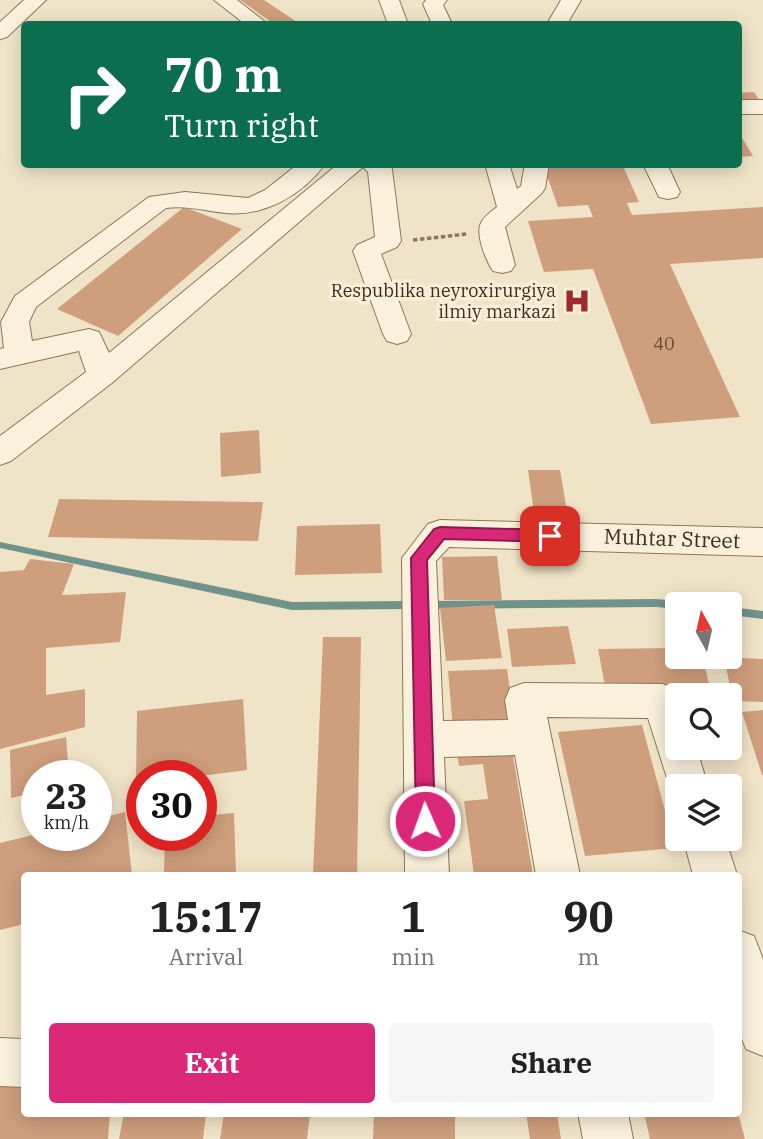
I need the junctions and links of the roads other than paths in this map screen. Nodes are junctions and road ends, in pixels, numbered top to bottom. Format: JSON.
{"nodes":[{"id":1,"x":36,"y":0,"type":"edge"},
{"id":2,"x":224,"y":0,"type":"edge"},
{"id":3,"x":389,"y":0,"type":"edge"},
{"id":4,"x":437,"y":0,"type":"edge"},
{"id":5,"x":571,"y":0,"type":"edge"},
{"id":6,"x":254,"y":21,"type":"edge"},
{"id":7,"x":397,"y":21,"type":"edge"},
{"id":8,"x":441,"y":21,"type":"edge"},
{"id":9,"x":559,"y":21,"type":"edge"},
{"id":10,"x":0,"y":33,"type":"edge"},
{"id":11,"x":742,"y":107,"type":"edge"},
{"id":12,"x":763,"y":107,"type":"edge"},
{"id":13,"x":308,"y":168,"type":"edge"},
{"id":14,"x":348,"y":168,"type":"edge"},
{"id":15,"x":378,"y":168,"type":"edge"},
{"id":16,"x":498,"y":168,"type":"edge"},
{"id":17,"x":536,"y":168,"type":"edge"},
{"id":18,"x":657,"y":168,"type":"edge"},
{"id":19,"x":668,"y":192,"type":"dead end"},
{"id":20,"x":510,"y":207,"type":"junction"},
{"id":21,"x":502,"y":265,"type":"dead end"},
{"id":22,"x":397,"y":334,"type":"dead end"},
{"id":23,"x":10,"y":356,"type":"edge"},
{"id":24,"x":102,"y":375,"type":"junction"},
{"id":25,"x":0,"y":453,"type":"edge"},
{"id":26,"x":763,"y":542,"type":"edge"},
{"id":27,"x":531,"y":737,"type":"junction"},
{"id":28,"x":423,"y":740,"type":"junction"},
{"id":29,"x":684,"y":774,"type":"edge"},
{"id":30,"x":708,"y":851,"type":"edge"},
{"id":31,"x":427,"y":872,"type":"edge"},
{"id":32,"x":557,"y":872,"type":"edge"},
{"id":33,"x":714,"y":872,"type":"edge"},
{"id":34,"x":742,"y":965,"type":"edge"},
{"id":35,"x":763,"y":1032,"type":"edge"},
{"id":36,"x":0,"y":1062,"type":"edge"},
{"id":37,"x":21,"y":1063,"type":"edge"},
{"id":38,"x":604,"y":1117,"type":"edge"},
{"id":39,"x":608,"y":1139,"type":"edge"}],
"edges":[{"from":1,"to":10,"type":"street"},
{"from":2,"to":6,"type":"street"},
{"from":3,"to":7,"type":"street"},
{"from":4,"to":8,"type":"street"},
{"from":5,"to":9,"type":"street"},
{"from":11,"to":12,"type":"street"},
{"from":13,"to":23,"type":"street"},
{"from":14,"to":24,"type":"street"},
{"from":15,"to":22,"type":"street"},
{"from":16,"to":20,"type":"street"},
{"from":17,"to":20,"type":"street"},
{"from":18,"to":19,"type":"street"},
{"from":20,"to":21,"type":"street"},
{"from":23,"to":24,"type":"street"},
{"from":24,"to":25,"type":"street"},
{"from":26,"to":28,"type":"street","name":"Muhtar Street"},
{"from":27,"to":28,"type":"street"},
{"from":27,"to":29,"type":"street"},
{"from":27,"to":32,"type":"street"},
{"from":28,"to":31,"type":"street"},
{"from":30,"to":33,"type":"street"},
{"from":34,"to":35,"type":"street"},
{"from":36,"to":37,"type":"street"},
{"from":38,"to":39,"type":"street"}]}
